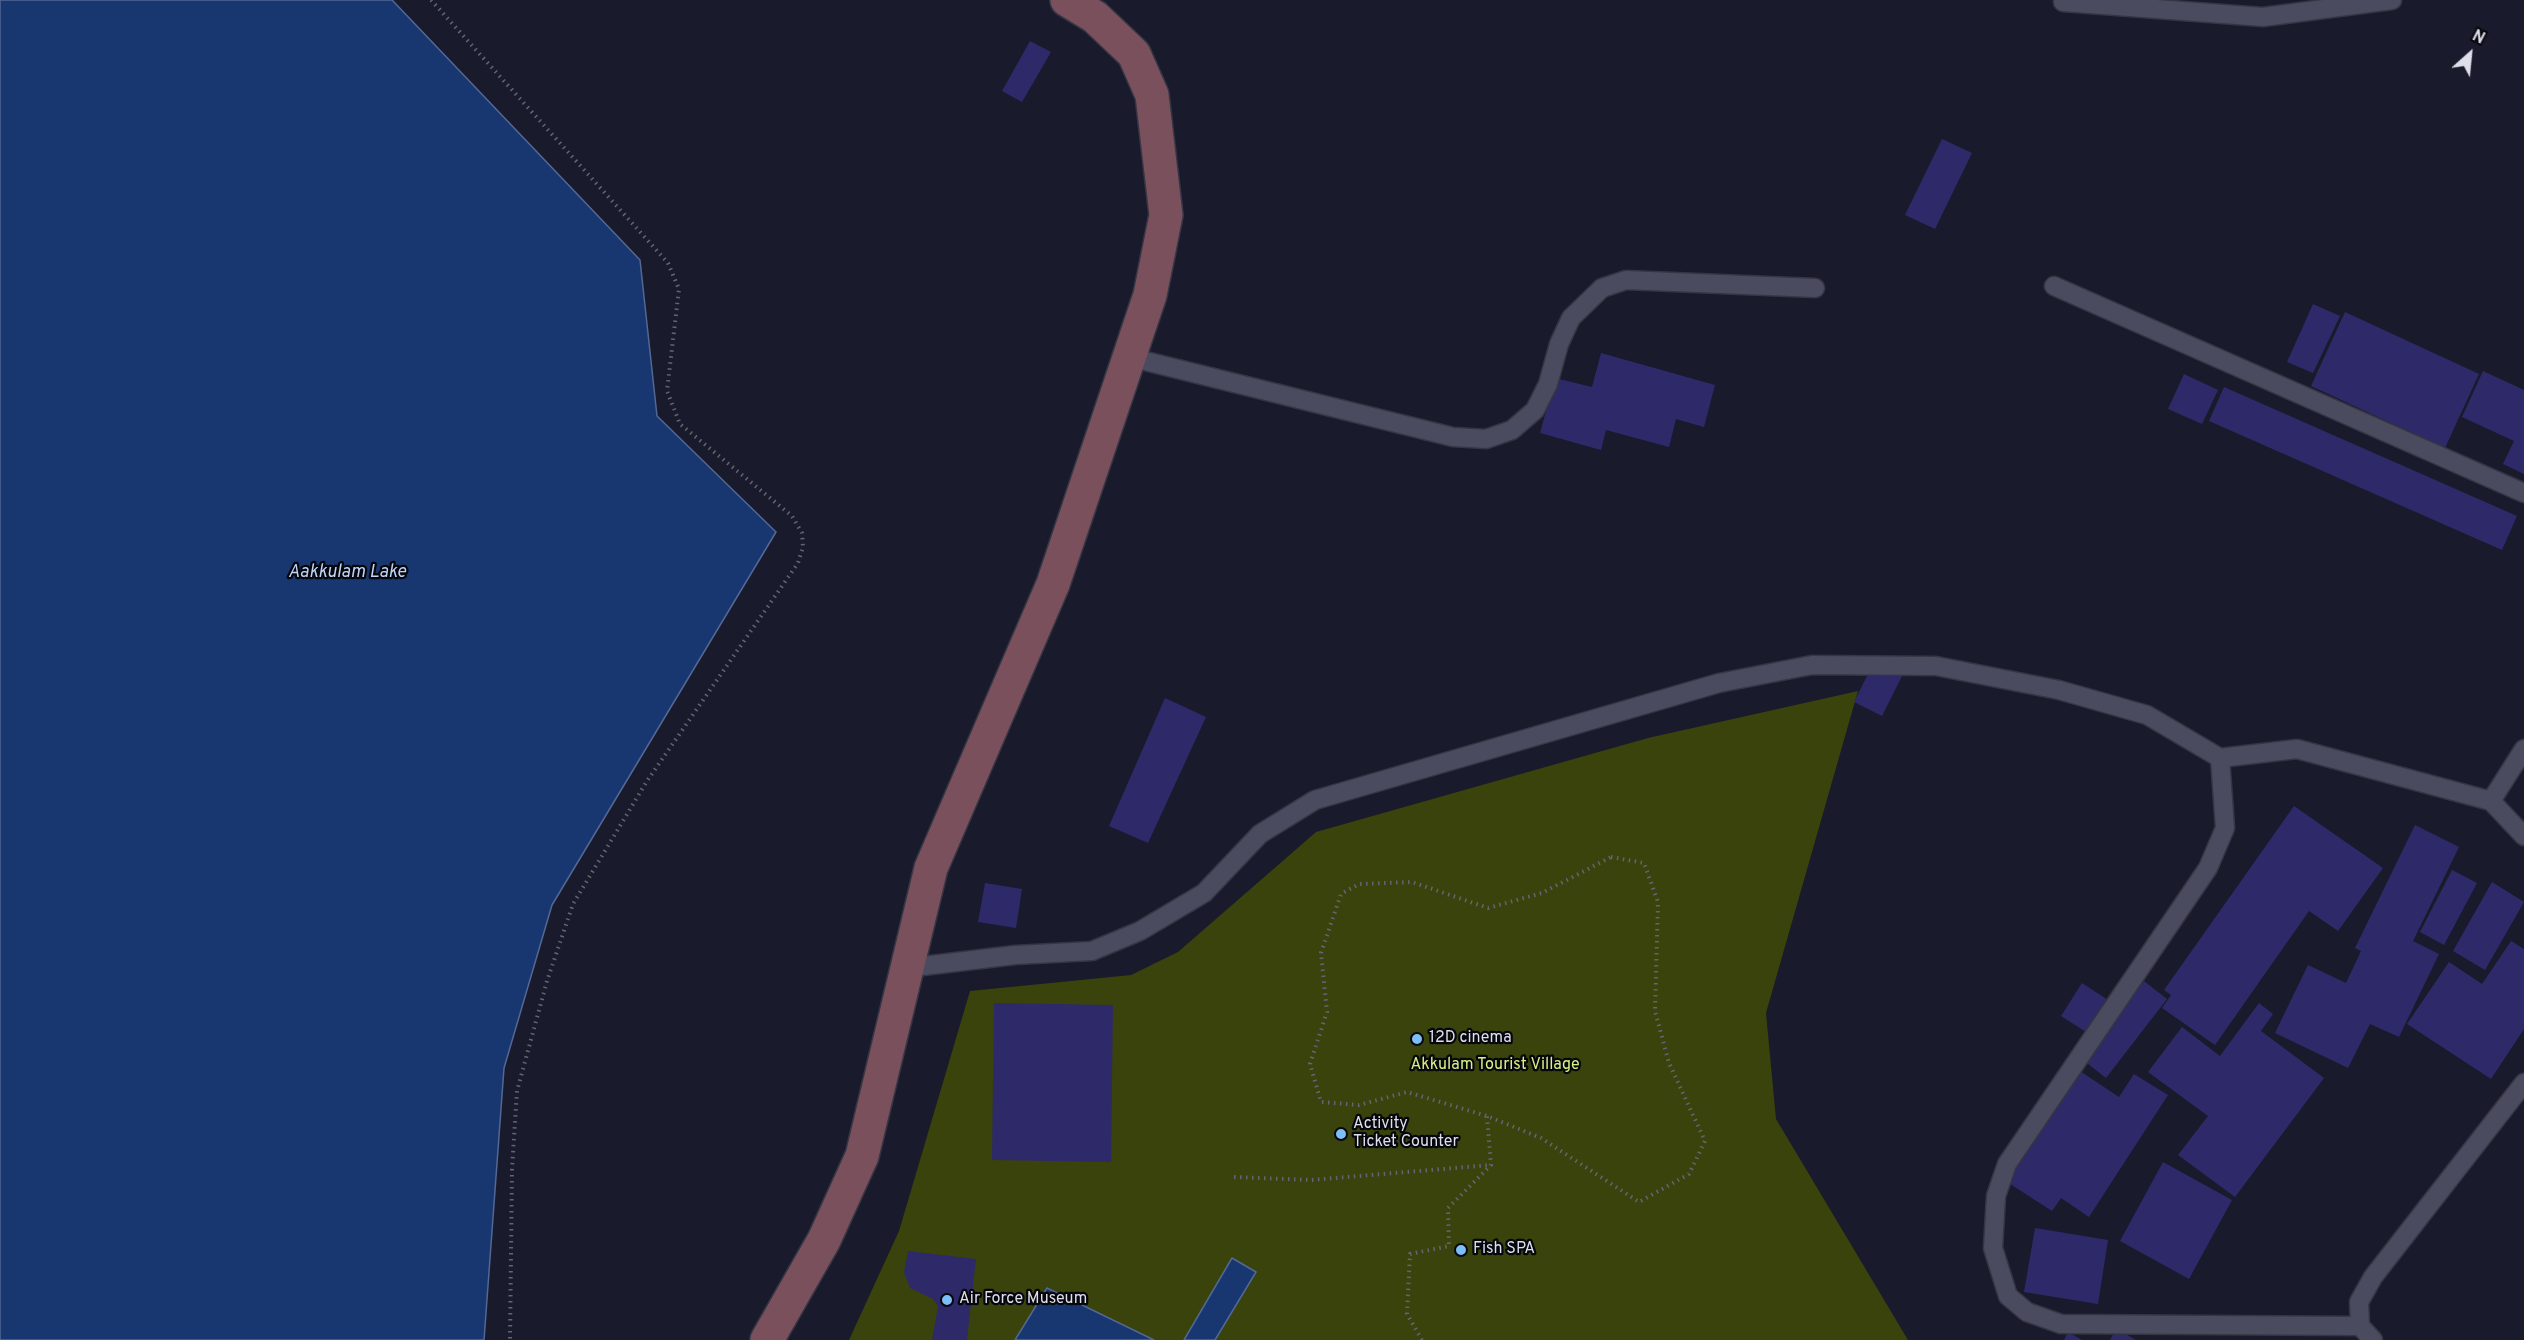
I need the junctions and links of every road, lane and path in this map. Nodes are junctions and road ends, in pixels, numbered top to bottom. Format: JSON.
{"nodes":[{"id":1,"x":431,"y":0,"type":"edge"},
{"id":2,"x":1067,"y":0,"type":"edge"},
{"id":3,"x":2392,"y":0,"type":"edge"},
{"id":4,"x":2063,"y":2,"type":"dead end"},
{"id":5,"x":2054,"y":286,"type":"dead end"},
{"id":6,"x":1815,"y":288,"type":"dead end"},
{"id":7,"x":1129,"y":357,"type":"junction"},
{"id":8,"x":2524,"y":493,"type":"edge"},
{"id":9,"x":2524,"y":749,"type":"edge"},
{"id":10,"x":2220,"y":758,"type":"junction"},
{"id":11,"x":2491,"y":801,"type":"junction"},
{"id":12,"x":2524,"y":836,"type":"edge"},
{"id":13,"x":906,"y":968,"type":"junction"},
{"id":14,"x":2524,"y":1083,"type":"edge"},
{"id":15,"x":1487,"y":1116,"type":"junction"},
{"id":16,"x":1491,"y":1165,"type":"junction"},
{"id":17,"x":1234,"y":1177,"type":"dead end"},
{"id":18,"x":2360,"y":1326,"type":"junction"},
{"id":19,"x":510,"y":1340,"type":"edge"},
{"id":20,"x":767,"y":1340,"type":"edge"},
{"id":21,"x":1422,"y":1340,"type":"edge"},
{"id":22,"x":2373,"y":1340,"type":"edge"}],
"edges":[{"from":1,"to":19,"type":"path"},
{"from":2,"to":7,"type":"main road"},
{"from":3,"to":4,"type":"lane"},
{"from":5,"to":8,"type":"lane"},
{"from":6,"to":7,"type":"lane"},
{"from":7,"to":13,"type":"main road"},
{"from":9,"to":11,"type":"lane"},
{"from":10,"to":11,"type":"lane"},
{"from":10,"to":13,"type":"lane"},
{"from":10,"to":18,"type":"lane"},
{"from":11,"to":12,"type":"lane"},
{"from":13,"to":20,"type":"main road"},
{"from":14,"to":18,"type":"lane"},
{"from":15,"to":15,"type":"path"},
{"from":15,"to":16,"type":"path"},
{"from":16,"to":17,"type":"path"},
{"from":16,"to":21,"type":"path"},
{"from":18,"to":22,"type":"lane"}]}
